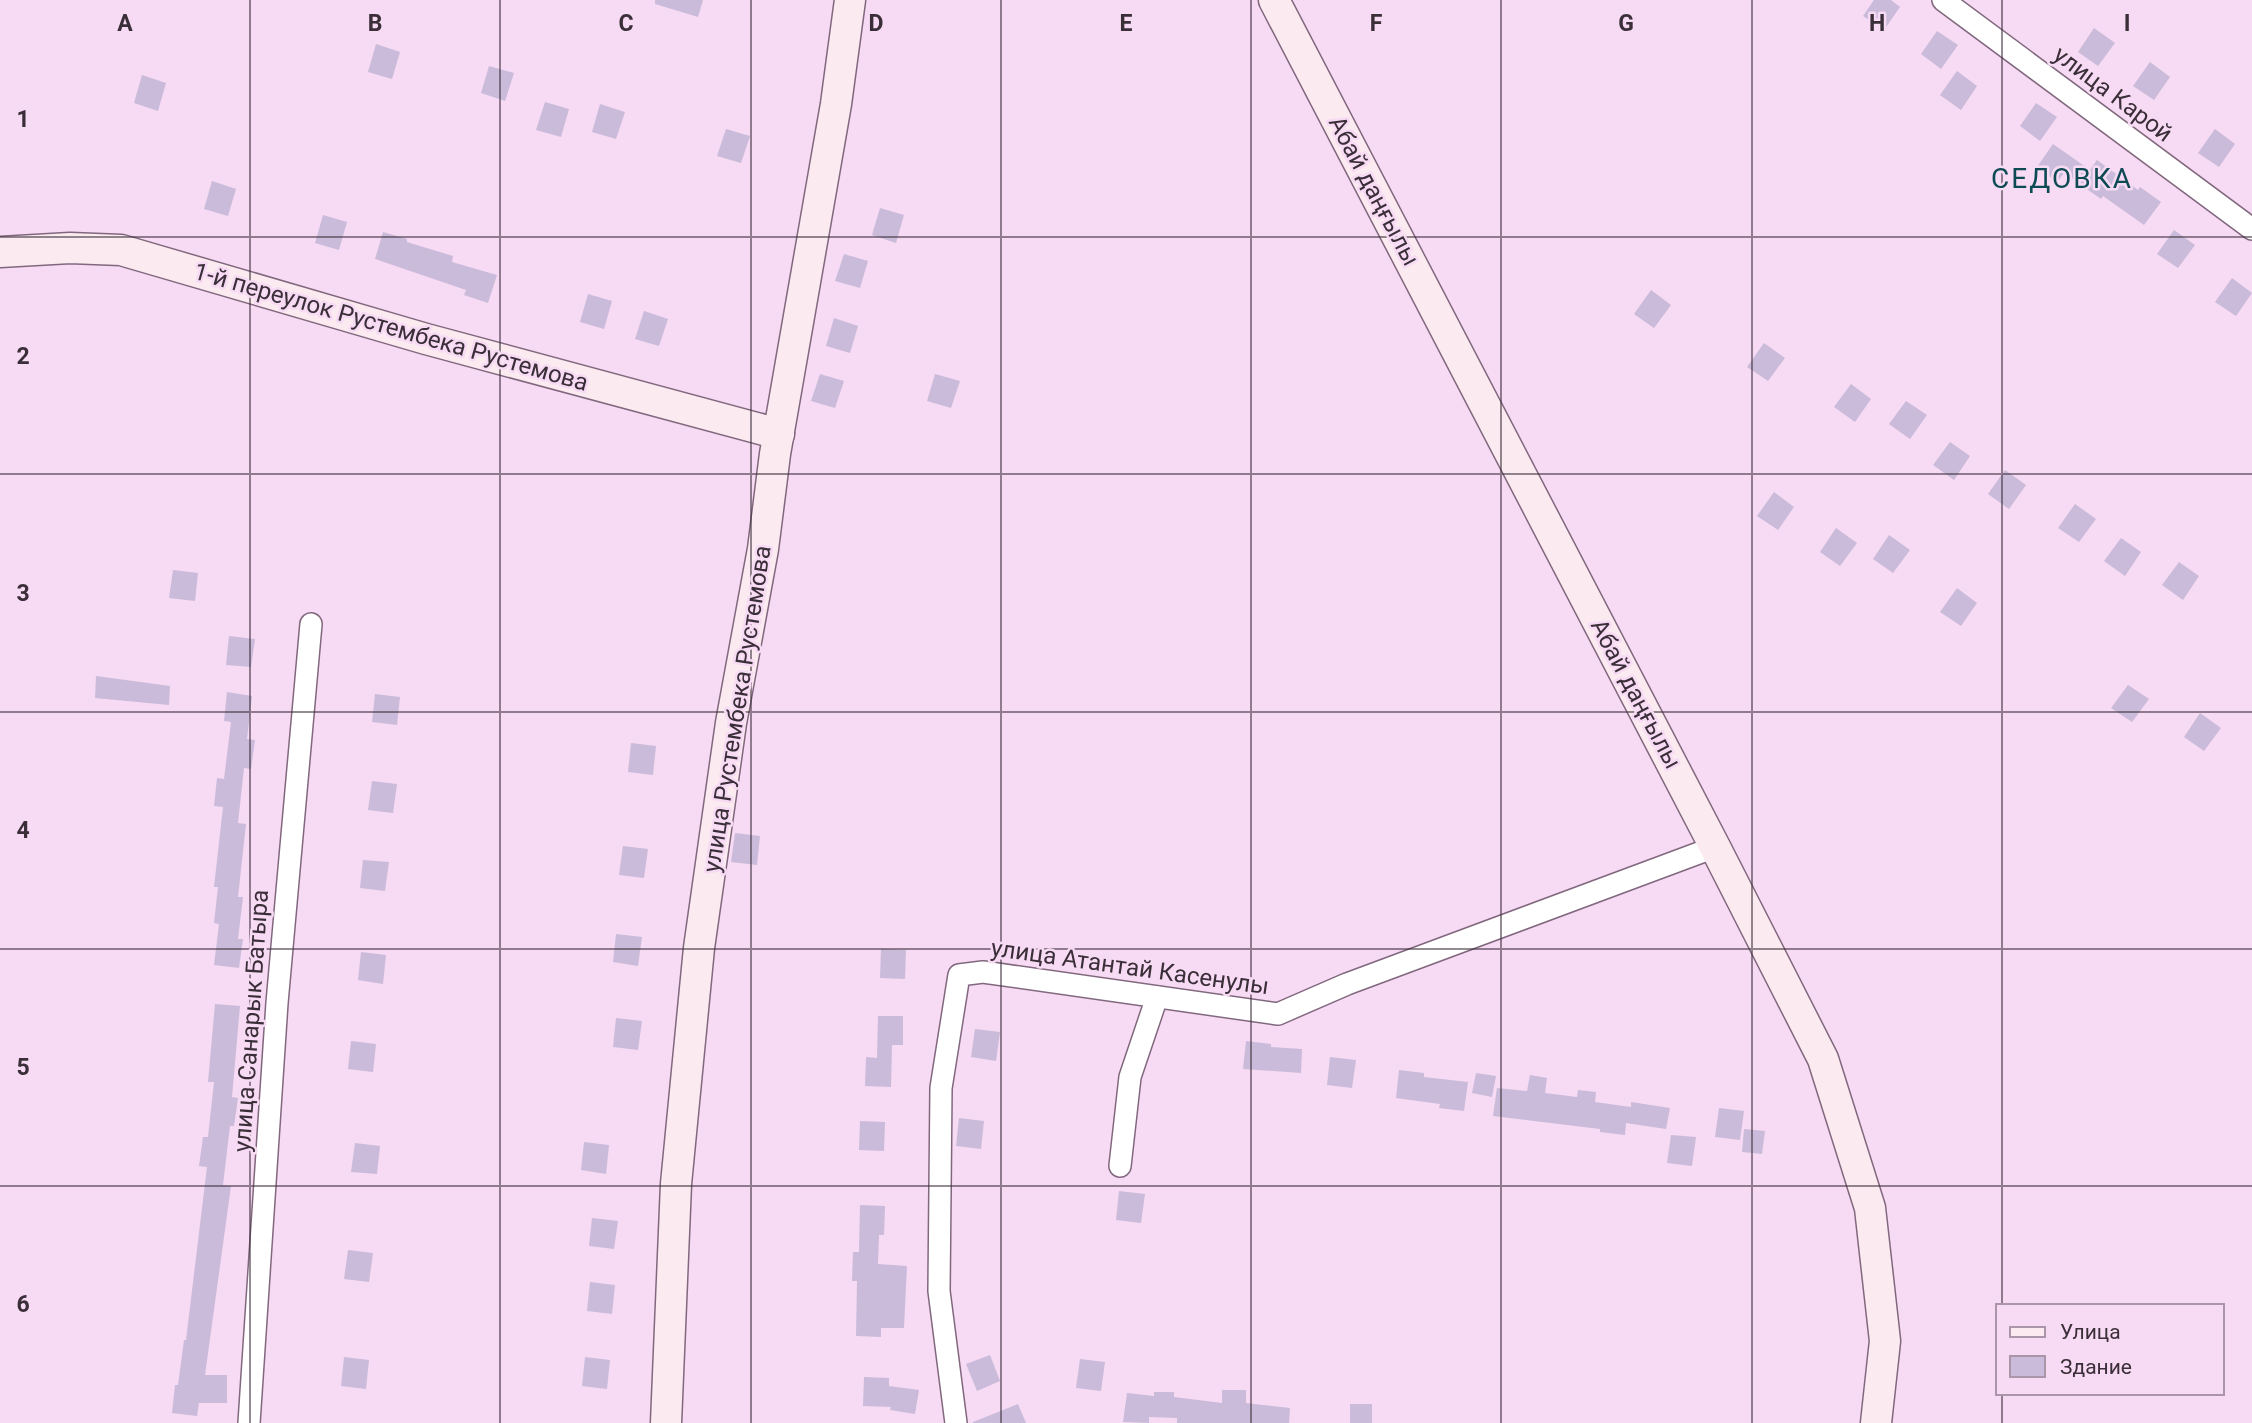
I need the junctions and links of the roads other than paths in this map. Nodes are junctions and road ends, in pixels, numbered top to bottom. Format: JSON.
{"nodes":[{"id":1,"x":850,"y":0,"type":"edge"},
{"id":2,"x":1274,"y":0,"type":"edge"},
{"id":3,"x":1943,"y":0,"type":"edge"},
{"id":4,"x":2252,"y":229,"type":"edge"},
{"id":5,"x":0,"y":252,"type":"edge"},
{"id":6,"x":779,"y":434,"type":"junction"},
{"id":7,"x":312,"y":624,"type":"dead end"},
{"id":8,"x":1715,"y":847,"type":"junction"},
{"id":9,"x":1157,"y":997,"type":"junction"},
{"id":10,"x":1120,"y":1166,"type":"dead end"},
{"id":11,"x":249,"y":1423,"type":"edge"},
{"id":12,"x":666,"y":1423,"type":"edge"},
{"id":13,"x":956,"y":1423,"type":"edge"},
{"id":14,"x":1876,"y":1423,"type":"edge"}],
"edges":[{"from":1,"to":6,"type":"street","name":"улица Рустембека Рустемова"},
{"from":2,"to":8,"type":"street","name":"Абай даңғылы"},
{"from":3,"to":4,"type":"street","name":"улица Карой"},
{"from":5,"to":6,"type":"street","name":"1-й переулок Рустембека Рустемова"},
{"from":6,"to":12,"type":"street","name":"улица Рустембека Рустемова"},
{"from":7,"to":11,"type":"street","name":"улица Санарык Батыра"},
{"from":8,"to":9,"type":"street","name":"улица Атантай Касенулы"},
{"from":8,"to":14,"type":"street","name":"Абай даңғылы"},
{"from":9,"to":10,"type":"street"},
{"from":9,"to":13,"type":"street","name":"улица Атантай Касенулы"}]}
